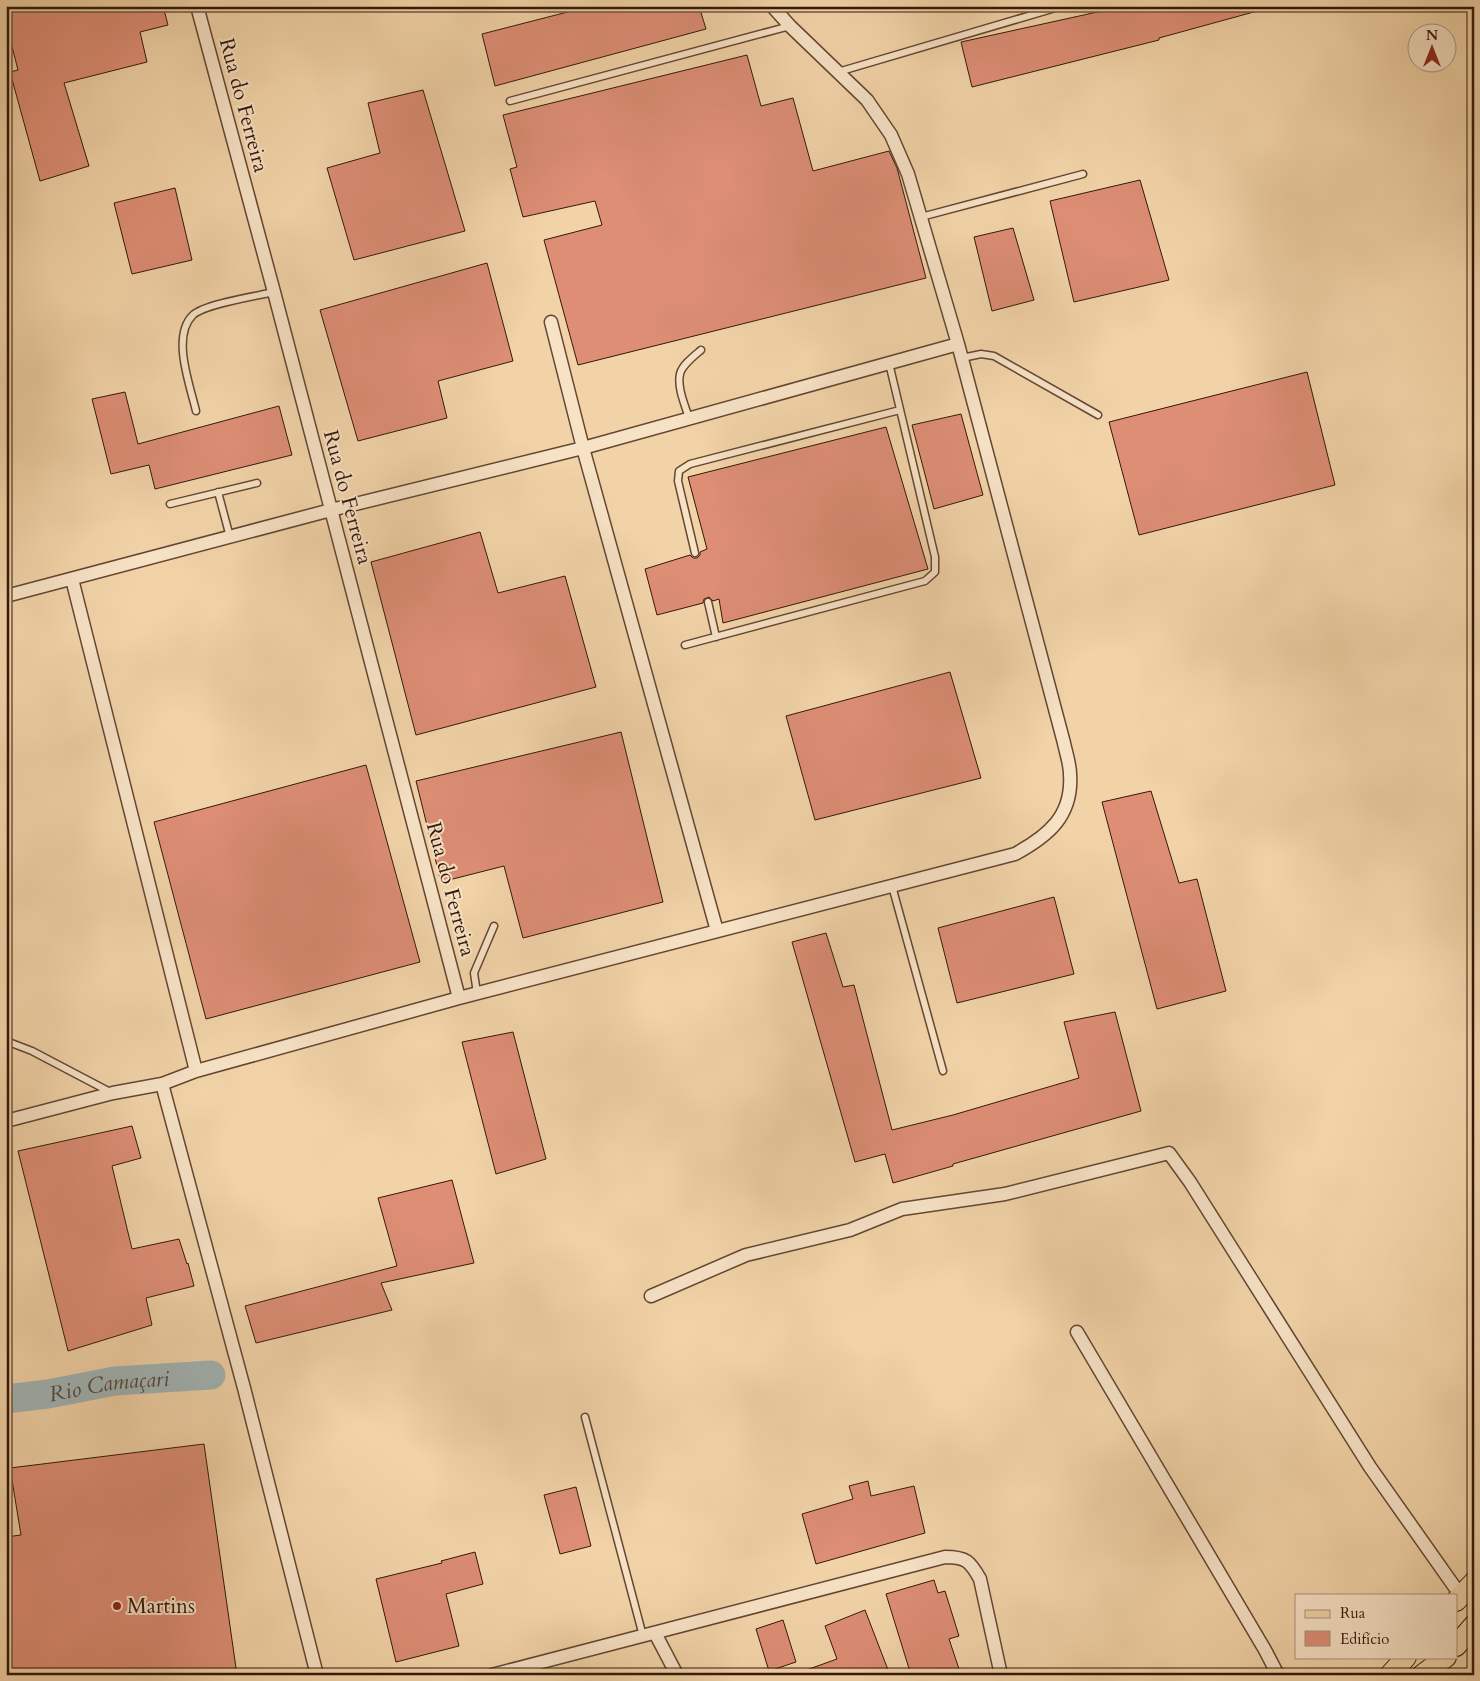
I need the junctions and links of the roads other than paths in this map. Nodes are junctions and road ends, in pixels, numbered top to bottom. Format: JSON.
{"nodes":[{"id":1,"x":196,"y":6,"type":"edge"},
{"id":2,"x":772,"y":6,"type":"edge"},
{"id":3,"x":1062,"y":6,"type":"edge"},
{"id":4,"x":790,"y":26,"type":"junction"},
{"id":5,"x":838,"y":72,"type":"junction"},
{"id":6,"x":510,"y":101,"type":"dead end"},
{"id":7,"x":1083,"y":174,"type":"dead end"},
{"id":8,"x":921,"y":217,"type":"junction"},
{"id":9,"x":274,"y":292,"type":"junction"},
{"id":10,"x":551,"y":322,"type":"dead end"},
{"id":11,"x":958,"y":344,"type":"junction"},
{"id":12,"x":701,"y":350,"type":"dead end"},
{"id":13,"x":962,"y":358,"type":"junction"},
{"id":14,"x":889,"y":363,"type":"junction"},
{"id":15,"x":900,"y":410,"type":"junction"},
{"id":16,"x":196,"y":411,"type":"dead end"},
{"id":17,"x":1098,"y":415,"type":"dead end"},
{"id":18,"x":688,"y":418,"type":"junction"},
{"id":19,"x":583,"y":448,"type":"junction"},
{"id":20,"x":257,"y":483,"type":"dead end"},
{"id":21,"x":218,"y":492,"type":"junction"},
{"id":22,"x":170,"y":504,"type":"dead end"},
{"id":23,"x":331,"y":510,"type":"junction"},
{"id":24,"x":230,"y":537,"type":"junction"},
{"id":25,"x":695,"y":553,"type":"dead end"},
{"id":26,"x":72,"y":579,"type":"junction"},
{"id":27,"x":6,"y":596,"type":"edge"},
{"id":28,"x":708,"y":602,"type":"dead end"},
{"id":29,"x":716,"y":637,"type":"junction"},
{"id":30,"x":685,"y":645,"type":"dead end"},
{"id":31,"x":892,"y":886,"type":"junction"},
{"id":32,"x":494,"y":926,"type":"dead end"},
{"id":33,"x":717,"y":931,"type":"junction"},
{"id":34,"x":477,"y":994,"type":"junction"},
{"id":35,"x":458,"y":998,"type":"junction"},
{"id":36,"x":6,"y":1041,"type":"edge"},
{"id":37,"x":196,"y":1071,"type":"junction"},
{"id":38,"x":944,"y":1071,"type":"dead end"},
{"id":39,"x":162,"y":1084,"type":"junction"},
{"id":40,"x":113,"y":1093,"type":"junction"},
{"id":41,"x":6,"y":1121,"type":"edge"},
{"id":42,"x":651,"y":1296,"type":"dead end"},
{"id":43,"x":1077,"y":1332,"type":"dead end"},
{"id":44,"x":585,"y":1417,"type":"dead end"},
{"id":45,"x":1464,"y":1593,"type":"edge"},
{"id":46,"x":1474,"y":1625,"type":"edge"},
{"id":47,"x":649,"y":1635,"type":"junction"},
{"id":48,"x":1458,"y":1644,"type":"edge"},
{"id":49,"x":1405,"y":1658,"type":"edge"},
{"id":50,"x":1445,"y":1658,"type":"edge"},
{"id":51,"x":316,"y":1675,"type":"edge"},
{"id":52,"x":492,"y":1675,"type":"edge"},
{"id":53,"x":677,"y":1675,"type":"edge"},
{"id":54,"x":1001,"y":1675,"type":"edge"},
{"id":55,"x":1278,"y":1675,"type":"edge"},
{"id":56,"x":1390,"y":1675,"type":"edge"},
{"id":57,"x":1422,"y":1675,"type":"edge"}],
"edges":[{"from":1,"to":9,"type":"street","name":"Rua do Ferreira"},
{"from":2,"to":4,"type":"street"},
{"from":3,"to":5,"type":"lane"},
{"from":4,"to":5,"type":"street"},
{"from":4,"to":6,"type":"lane"},
{"from":5,"to":8,"type":"street"},
{"from":7,"to":8,"type":"lane"},
{"from":8,"to":11,"type":"street"},
{"from":9,"to":16,"type":"lane"},
{"from":9,"to":23,"type":"street","name":"Rua do Ferreira"},
{"from":10,"to":19,"type":"street"},
{"from":11,"to":13,"type":"street"},
{"from":11,"to":14,"type":"street"},
{"from":12,"to":18,"type":"lane"},
{"from":13,"to":17,"type":"lane"},
{"from":13,"to":31,"type":"street"},
{"from":14,"to":15,"type":"lane"},
{"from":14,"to":18,"type":"street"},
{"from":15,"to":25,"type":"lane"},
{"from":15,"to":29,"type":"lane"},
{"from":18,"to":19,"type":"street"},
{"from":19,"to":23,"type":"street"},
{"from":19,"to":33,"type":"street"},
{"from":20,"to":21,"type":"lane"},
{"from":21,"to":22,"type":"lane"},
{"from":21,"to":24,"type":"lane"},
{"from":23,"to":24,"type":"street"},
{"from":23,"to":35,"type":"street","name":"Rua do Ferreira"},
{"from":24,"to":26,"type":"street"},
{"from":26,"to":27,"type":"street"},
{"from":26,"to":37,"type":"street"},
{"from":28,"to":29,"type":"lane"},
{"from":29,"to":30,"type":"lane"},
{"from":31,"to":33,"type":"street"},
{"from":31,"to":38,"type":"lane"},
{"from":32,"to":34,"type":"lane"},
{"from":33,"to":34,"type":"street"},
{"from":34,"to":35,"type":"street"},
{"from":35,"to":37,"type":"street"},
{"from":36,"to":40,"type":"lane"},
{"from":37,"to":39,"type":"street"},
{"from":39,"to":40,"type":"street"},
{"from":39,"to":51,"type":"street"},
{"from":40,"to":41,"type":"street"},
{"from":42,"to":45,"type":"street"},
{"from":43,"to":55,"type":"street"},
{"from":44,"to":47,"type":"lane"},
{"from":46,"to":48,"type":"main road"},
{"from":47,"to":52,"type":"street"},
{"from":47,"to":53,"type":"street"},
{"from":47,"to":54,"type":"street"},
{"from":49,"to":56,"type":"main road"},
{"from":50,"to":57,"type":"main road"}]}
